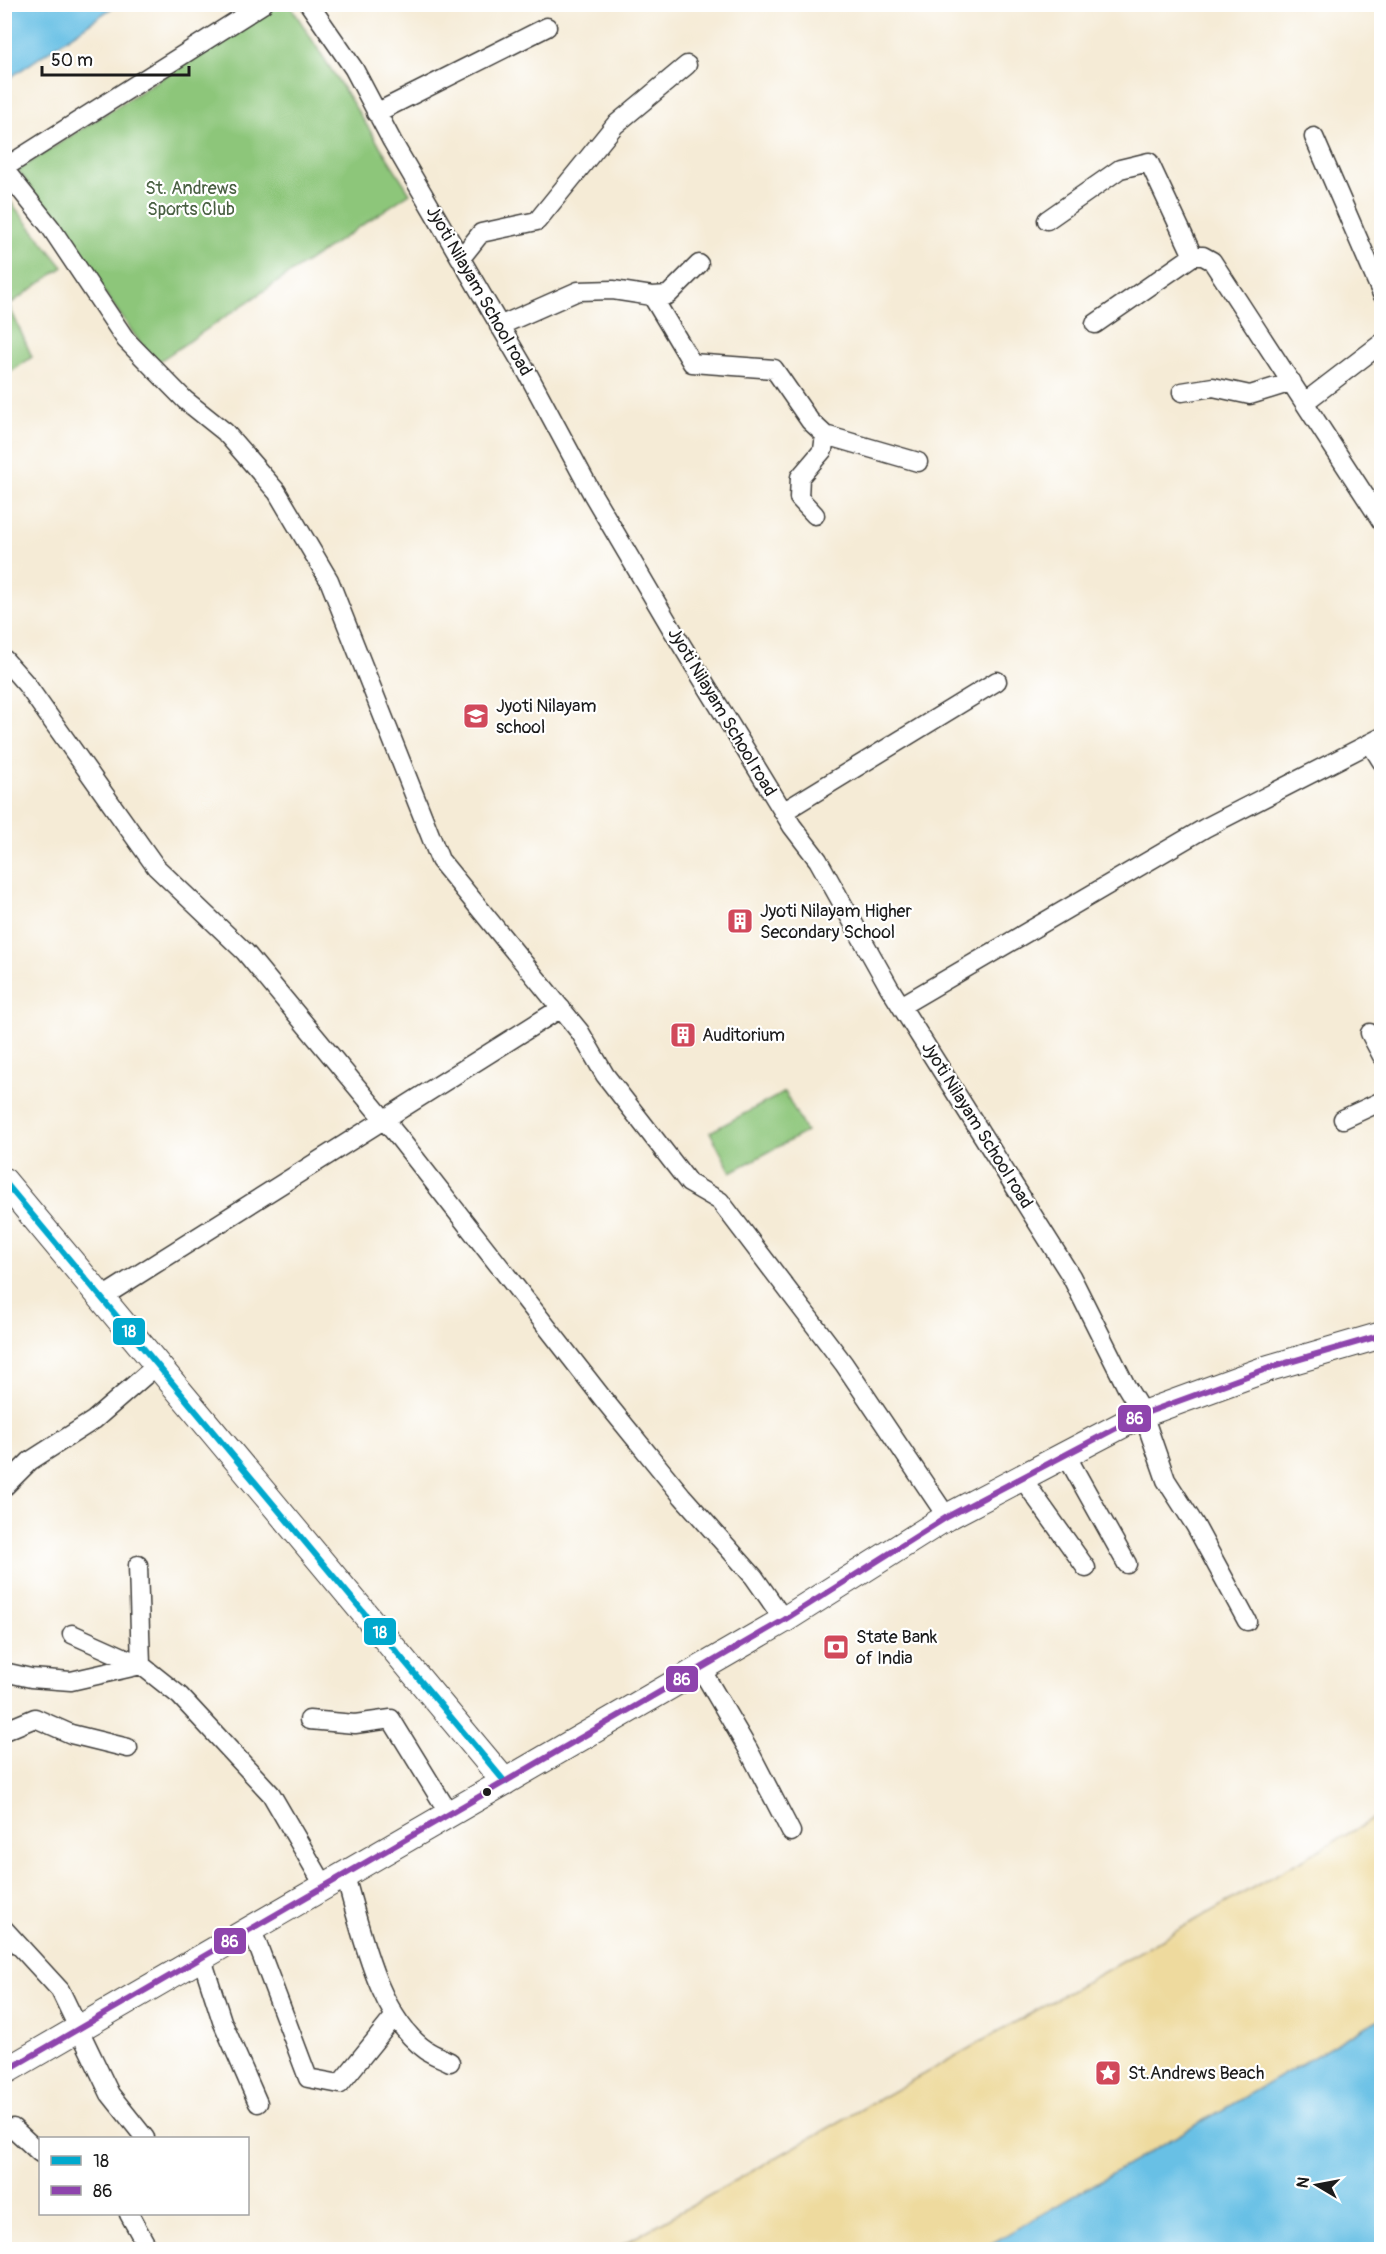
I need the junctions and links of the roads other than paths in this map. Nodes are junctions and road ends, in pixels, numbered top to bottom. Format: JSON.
{"nodes":[{"id":1,"x":263,"y":4,"type":"edge"},
{"id":2,"x":309,"y":4,"type":"edge"},
{"id":3,"x":547,"y":27,"type":"dead end"},
{"id":4,"x":687,"y":65,"type":"dead end"},
{"id":5,"x":376,"y":113,"type":"junction"},
{"id":6,"x":1314,"y":137,"type":"dead end"},
{"id":7,"x":4,"y":169,"type":"edge"},
{"id":8,"x":1047,"y":220,"type":"dead end"},
{"id":9,"x":1193,"y":256,"type":"junction"},
{"id":10,"x":461,"y":258,"type":"junction"},
{"id":11,"x":699,"y":264,"type":"dead end"},
{"id":12,"x":1382,"y":294,"type":"edge"},
{"id":13,"x":652,"y":296,"type":"junction"},
{"id":14,"x":1095,"y":324,"type":"dead end"},
{"id":15,"x":499,"y":326,"type":"junction"},
{"id":16,"x":1382,"y":343,"type":"edge"},
{"id":17,"x":1292,"y":382,"type":"junction"},
{"id":18,"x":1182,"y":392,"type":"dead end"},
{"id":19,"x":1305,"y":402,"type":"junction"},
{"id":20,"x":825,"y":435,"type":"junction"},
{"id":21,"x":918,"y":462,"type":"dead end"},
{"id":22,"x":815,"y":515,"type":"dead end"},
{"id":23,"x":1382,"y":522,"type":"edge"},
{"id":24,"x":4,"y":659,"type":"edge"},
{"id":25,"x":997,"y":681,"type":"dead end"},
{"id":26,"x":1376,"y":740,"type":"edge"},
{"id":27,"x":1382,"y":762,"type":"edge"},
{"id":28,"x":783,"y":812,"type":"junction"},
{"id":29,"x":901,"y":1006,"type":"junction"},
{"id":30,"x":561,"y":1008,"type":"junction"},
{"id":31,"x":1370,"y":1033,"type":"dead end"},
{"id":32,"x":1382,"y":1056,"type":"edge"},
{"id":33,"x":1382,"y":1101,"type":"edge"},
{"id":34,"x":383,"y":1119,"type":"junction"},
{"id":35,"x":1343,"y":1119,"type":"dead end"},
{"id":36,"x":7,"y":1189,"type":"edge"},
{"id":37,"x":101,"y":1298,"type":"junction"},
{"id":38,"x":1380,"y":1339,"type":"edge"},
{"id":39,"x":157,"y":1365,"type":"junction"},
{"id":40,"x":1143,"y":1414,"type":"junction"},
{"id":41,"x":1066,"y":1455,"type":"junction"},
{"id":42,"x":1022,"y":1478,"type":"junction"},
{"id":43,"x":4,"y":1487,"type":"edge"},
{"id":44,"x":946,"y":1517,"type":"junction"},
{"id":45,"x":1127,"y":1564,"type":"dead end"},
{"id":46,"x":138,"y":1565,"type":"dead end"},
{"id":47,"x":1086,"y":1568,"type":"dead end"},
{"id":48,"x":784,"y":1620,"type":"junction"},
{"id":49,"x":1247,"y":1621,"type":"dead end"},
{"id":50,"x":72,"y":1634,"type":"dead end"},
{"id":51,"x":141,"y":1665,"type":"junction"},
{"id":52,"x":701,"y":1669,"type":"junction"},
{"id":53,"x":4,"y":1672,"type":"edge"},
{"id":54,"x":309,"y":1720,"type":"dead end"},
{"id":55,"x":4,"y":1731,"type":"edge"},
{"id":56,"x":128,"y":1748,"type":"dead end"},
{"id":57,"x":505,"y":1782,"type":"junction"},
{"id":58,"x":450,"y":1815,"type":"junction"},
{"id":59,"x":791,"y":1832,"type":"dead end"},
{"id":60,"x":335,"y":1881,"type":"junction"},
{"id":61,"x":4,"y":1929,"type":"edge"},
{"id":62,"x":252,"y":1930,"type":"junction"},
{"id":63,"x":202,"y":1959,"type":"junction"},
{"id":64,"x":394,"y":2017,"type":"junction"},
{"id":65,"x":78,"y":2031,"type":"junction"},
{"id":66,"x":450,"y":2062,"type":"dead end"},
{"id":67,"x":4,"y":2072,"type":"edge"},
{"id":68,"x":258,"y":2103,"type":"dead end"},
{"id":69,"x":4,"y":2130,"type":"edge"},
{"id":70,"x":143,"y":2137,"type":"edge"},
{"id":71,"x":39,"y":2152,"type":"edge"},
{"id":72,"x":130,"y":2215,"type":"edge"},
{"id":73,"x":149,"y":2250,"type":"edge"}],
"edges":[{"from":1,"to":7,"type":"street"},
{"from":2,"to":5,"type":"street","name":"Jyoti Nilayam School road"},
{"from":3,"to":5,"type":"street"},
{"from":4,"to":10,"type":"street"},
{"from":5,"to":10,"type":"street","name":"Jyoti Nilayam School road"},
{"from":6,"to":12,"type":"street"},
{"from":7,"to":30,"type":"street"},
{"from":8,"to":9,"type":"street"},
{"from":9,"to":14,"type":"street"},
{"from":9,"to":17,"type":"street"},
{"from":10,"to":15,"type":"street","name":"Jyoti Nilayam School road"},
{"from":11,"to":13,"type":"street"},
{"from":13,"to":15,"type":"street"},
{"from":13,"to":20,"type":"street"},
{"from":15,"to":28,"type":"street","name":"Jyoti Nilayam School road"},
{"from":16,"to":19,"type":"street"},
{"from":17,"to":18,"type":"street"},
{"from":17,"to":19,"type":"street"},
{"from":19,"to":23,"type":"street"},
{"from":20,"to":21,"type":"street"},
{"from":20,"to":22,"type":"street"},
{"from":24,"to":34,"type":"street"},
{"from":25,"to":28,"type":"street"},
{"from":26,"to":27,"type":"street"},
{"from":26,"to":29,"type":"street"},
{"from":28,"to":29,"type":"street","name":"Jyoti Nilayam School road"},
{"from":29,"to":40,"type":"street","name":"Jyoti Nilayam School road"},
{"from":30,"to":34,"type":"street"},
{"from":30,"to":44,"type":"street"},
{"from":31,"to":32,"type":"street"},
{"from":33,"to":35,"type":"street"},
{"from":34,"to":37,"type":"street"},
{"from":34,"to":48,"type":"street"},
{"from":36,"to":37,"type":"main road"},
{"from":37,"to":39,"type":"main road"},
{"from":38,"to":40,"type":"main road"},
{"from":39,"to":43,"type":"street"},
{"from":39,"to":57,"type":"main road"},
{"from":40,"to":41,"type":"main road"},
{"from":40,"to":49,"type":"street","name":"Jyoti Nilayam School road"},
{"from":41,"to":42,"type":"main road"},
{"from":41,"to":45,"type":"street"},
{"from":42,"to":44,"type":"main road"},
{"from":42,"to":47,"type":"street"},
{"from":44,"to":48,"type":"main road"},
{"from":46,"to":51,"type":"street"},
{"from":48,"to":52,"type":"main road"},
{"from":50,"to":51,"type":"street"},
{"from":51,"to":53,"type":"street"},
{"from":51,"to":60,"type":"street"},
{"from":52,"to":57,"type":"main road"},
{"from":52,"to":59,"type":"street"},
{"from":54,"to":58,"type":"street"},
{"from":55,"to":56,"type":"street"},
{"from":57,"to":58,"type":"main road"},
{"from":58,"to":60,"type":"main road"},
{"from":60,"to":62,"type":"main road"},
{"from":60,"to":64,"type":"street"},
{"from":61,"to":65,"type":"street"},
{"from":62,"to":63,"type":"main road"},
{"from":62,"to":64,"type":"street"},
{"from":63,"to":65,"type":"main road"},
{"from":63,"to":68,"type":"street"},
{"from":64,"to":66,"type":"street"},
{"from":65,"to":67,"type":"main road"},
{"from":65,"to":70,"type":"street"},
{"from":69,"to":71,"type":"street"},
{"from":72,"to":73,"type":"street"}]}
